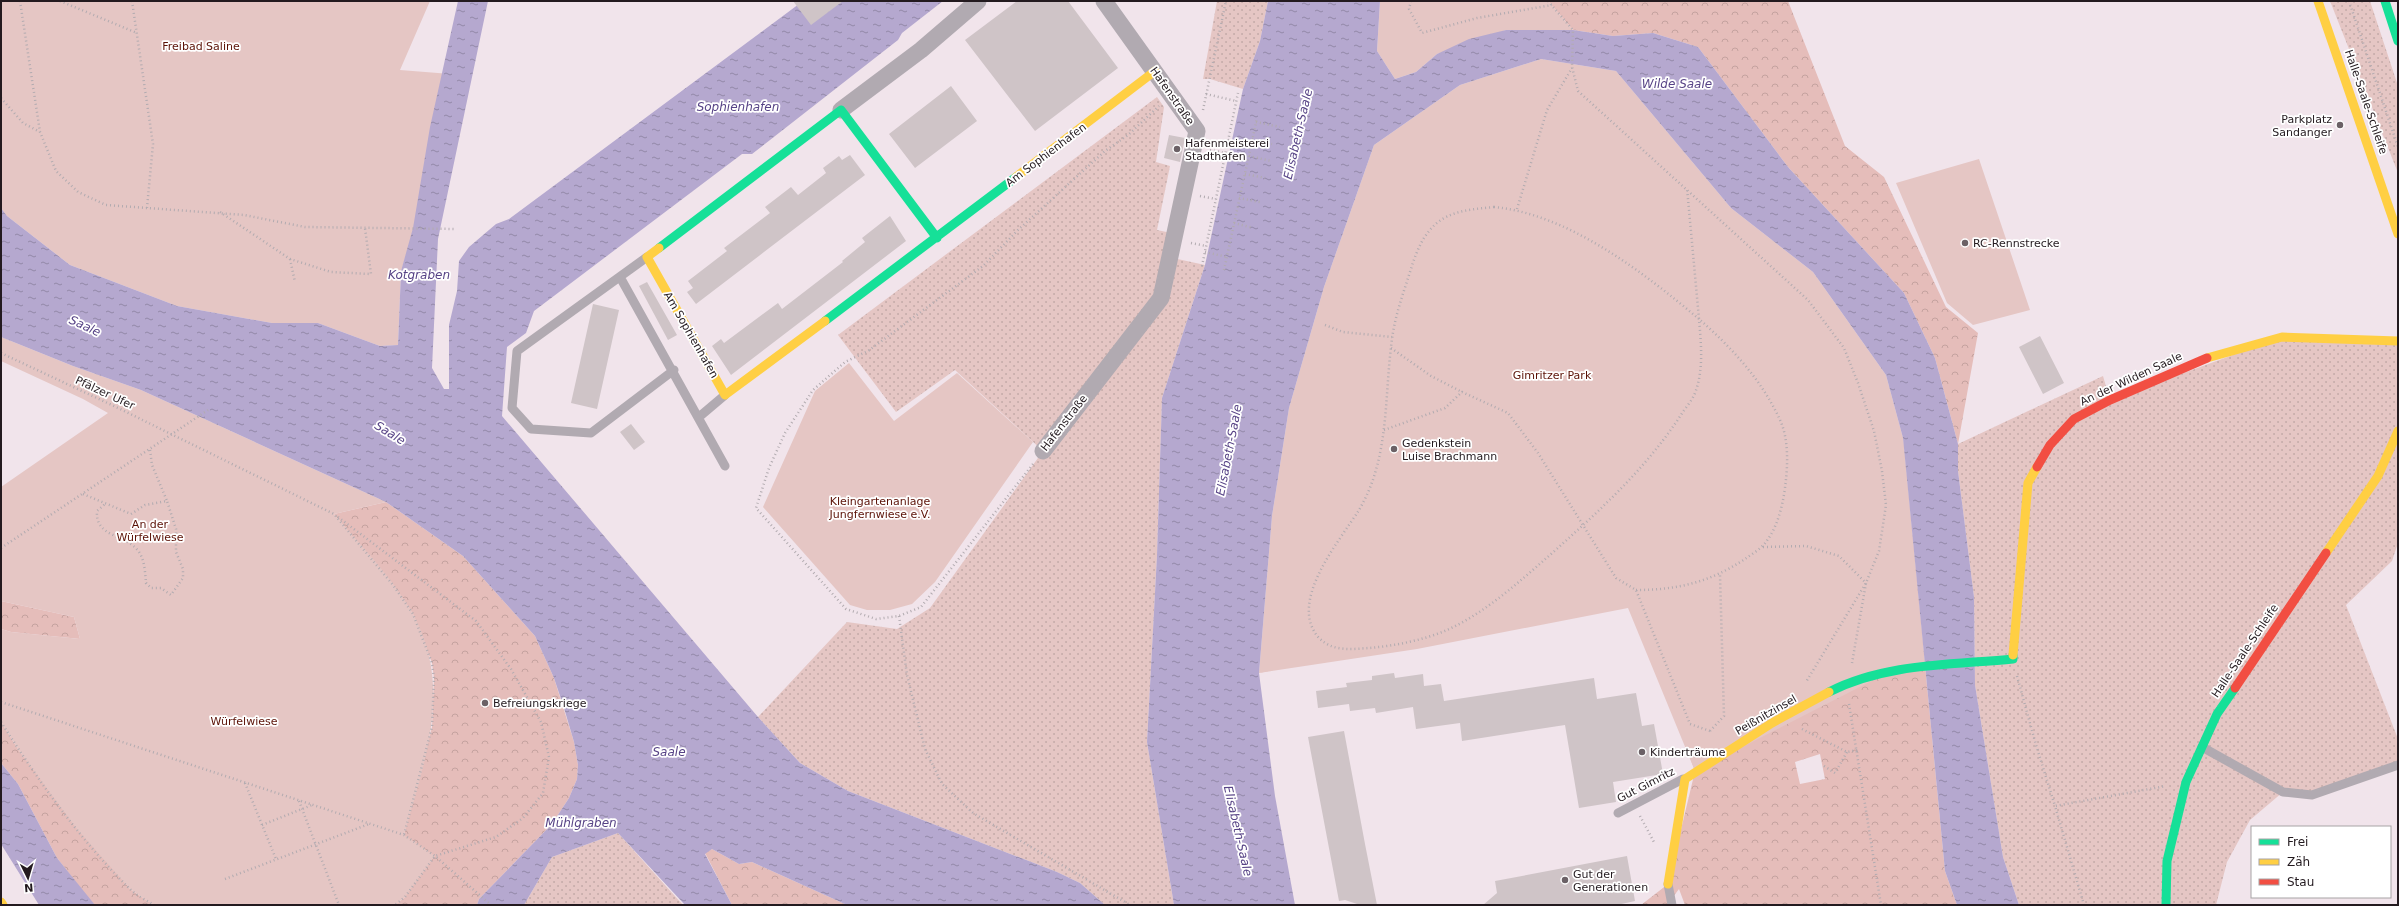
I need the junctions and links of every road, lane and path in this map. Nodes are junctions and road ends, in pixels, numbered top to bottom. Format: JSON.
{"nodes":[{"id":1,"x":20,"y":1,"type":"edge"},
{"id":2,"x":60,"y":1,"type":"edge"},
{"id":3,"x":132,"y":1,"type":"edge"},
{"id":4,"x":978,"y":1,"type":"edge"},
{"id":5,"x":1104,"y":1,"type":"edge"},
{"id":6,"x":1226,"y":1,"type":"edge"},
{"id":7,"x":1411,"y":1,"type":"edge"},
{"id":8,"x":1548,"y":1,"type":"edge"},
{"id":9,"x":2318,"y":1,"type":"edge"},
{"id":10,"x":2349,"y":1,"type":"edge"},
{"id":11,"x":2385,"y":1,"type":"edge"},
{"id":12,"x":1552,"y":5,"type":"junction"},
{"id":13,"x":137,"y":33,"type":"junction"},
{"id":14,"x":2398,"y":41,"type":"edge"},
{"id":15,"x":1572,"y":67,"type":"junction"},
{"id":16,"x":1155,"y":71,"type":"junction"},
{"id":17,"x":1238,"y":93,"type":"dead end"},
{"id":18,"x":1172,"y":94,"type":"junction"},
{"id":19,"x":1206,"y":94,"type":"junction"},
{"id":20,"x":1,"y":98,"type":"edge"},
{"id":21,"x":1236,"y":102,"type":"junction"},
{"id":22,"x":841,"y":110,"type":"junction"},
{"id":23,"x":1257,"y":118,"type":"dead end"},
{"id":24,"x":1256,"y":122,"type":"junction"},
{"id":25,"x":1280,"y":127,"type":"dead end"},
{"id":26,"x":1197,"y":131,"type":"junction"},
{"id":27,"x":40,"y":132,"type":"junction"},
{"id":28,"x":1252,"y":139,"type":"junction"},
{"id":29,"x":1228,"y":140,"type":"junction"},
{"id":30,"x":1272,"y":144,"type":"dead end"},
{"id":31,"x":1251,"y":145,"type":"junction"},
{"id":32,"x":2398,"y":146,"type":"edge"},
{"id":33,"x":1218,"y":152,"type":"dead end"},
{"id":34,"x":1225,"y":153,"type":"junction"},
{"id":35,"x":1249,"y":156,"type":"junction"},
{"id":36,"x":1271,"y":161,"type":"dead end"},
{"id":37,"x":1245,"y":174,"type":"junction"},
{"id":38,"x":1265,"y":178,"type":"dead end"},
{"id":39,"x":1687,"y":188,"type":"junction"},
{"id":40,"x":1208,"y":197,"type":"dead end"},
{"id":41,"x":1240,"y":198,"type":"junction"},
{"id":42,"x":1216,"y":199,"type":"junction"},
{"id":43,"x":1260,"y":202,"type":"dead end"},
{"id":44,"x":147,"y":208,"type":"junction"},
{"id":45,"x":1517,"y":210,"type":"junction"},
{"id":46,"x":220,"y":212,"type":"junction"},
{"id":47,"x":1234,"y":224,"type":"junction"},
{"id":48,"x":365,"y":228,"type":"junction"},
{"id":49,"x":1253,"y":228,"type":"dead end"},
{"id":50,"x":456,"y":229,"type":"dead end"},
{"id":51,"x":2398,"y":234,"type":"edge"},
{"id":52,"x":937,"y":238,"type":"junction"},
{"id":53,"x":1198,"y":244,"type":"dead end"},
{"id":54,"x":1206,"y":246,"type":"junction"},
{"id":55,"x":1205,"y":252,"type":"junction"},
{"id":56,"x":647,"y":257,"type":"junction"},
{"id":57,"x":1227,"y":257,"type":"junction"},
{"id":58,"x":290,"y":259,"type":"junction"},
{"id":59,"x":1202,"y":266,"type":"dead end"},
{"id":60,"x":1224,"y":270,"type":"dead end"},
{"id":61,"x":620,"y":277,"type":"junction"},
{"id":62,"x":295,"y":282,"type":"dead end"},
{"id":63,"x":1699,"y":319,"type":"junction"},
{"id":64,"x":1324,"y":326,"type":"dead end"},
{"id":65,"x":1392,"y":337,"type":"junction"},
{"id":66,"x":2398,"y":341,"type":"edge"},
{"id":67,"x":1391,"y":348,"type":"junction"},
{"id":68,"x":1,"y":353,"type":"edge"},
{"id":69,"x":674,"y":370,"type":"junction"},
{"id":70,"x":1462,"y":392,"type":"junction"},
{"id":71,"x":725,"y":395,"type":"junction"},
{"id":72,"x":208,"y":410,"type":"dead end"},
{"id":73,"x":699,"y":417,"type":"junction"},
{"id":74,"x":1384,"y":430,"type":"junction"},
{"id":75,"x":2398,"y":431,"type":"edge"},
{"id":76,"x":174,"y":435,"type":"junction"},
{"id":77,"x":150,"y":450,"type":"junction"},
{"id":78,"x":1043,"y":451,"type":"joint"},
{"id":79,"x":725,"y":466,"type":"dead end"},
{"id":80,"x":83,"y":494,"type":"junction"},
{"id":81,"x":167,"y":501,"type":"junction"},
{"id":82,"x":105,"y":504,"type":"junction"},
{"id":83,"x":334,"y":514,"type":"junction"},
{"id":84,"x":1583,"y":526,"type":"junction"},
{"id":85,"x":1762,"y":547,"type":"junction"},
{"id":86,"x":1,"y":548,"type":"edge"},
{"id":87,"x":1720,"y":575,"type":"junction"},
{"id":88,"x":1866,"y":583,"type":"junction"},
{"id":89,"x":1636,"y":590,"type":"junction"},
{"id":90,"x":899,"y":616,"type":"junction"},
{"id":91,"x":2013,"y":659,"type":"junction"},
{"id":92,"x":1845,"y":684,"type":"junction"},
{"id":93,"x":1802,"y":687,"type":"dead end"},
{"id":94,"x":1,"y":702,"type":"edge"},
{"id":95,"x":1851,"y":713,"type":"dead end"},
{"id":96,"x":1782,"y":719,"type":"junction"},
{"id":97,"x":1,"y":722,"type":"edge"},
{"id":98,"x":2201,"y":747,"type":"junction"},
{"id":99,"x":1858,"y":750,"type":"junction"},
{"id":100,"x":1847,"y":752,"type":"junction"},
{"id":101,"x":2398,"y":765,"type":"edge"},
{"id":102,"x":1824,"y":766,"type":"dead end"},
{"id":103,"x":1685,"y":779,"type":"junction"},
{"id":104,"x":2186,"y":782,"type":"junction"},
{"id":105,"x":245,"y":783,"type":"junction"},
{"id":106,"x":299,"y":801,"type":"junction"},
{"id":107,"x":312,"y":805,"type":"junction"},
{"id":108,"x":1635,"y":805,"type":"junction"},
{"id":109,"x":2055,"y":806,"type":"junction"},
{"id":110,"x":302,"y":809,"type":"junction"},
{"id":111,"x":1618,"y":813,"type":"dead end"},
{"id":112,"x":370,"y":824,"type":"junction"},
{"id":113,"x":262,"y":825,"type":"junction"},
{"id":114,"x":404,"y":835,"type":"junction"},
{"id":115,"x":316,"y":844,"type":"junction"},
{"id":116,"x":1656,"y":846,"type":"dead end"},
{"id":117,"x":436,"y":856,"type":"junction"},
{"id":118,"x":276,"y":859,"type":"junction"},
{"id":119,"x":225,"y":879,"type":"dead end"},
{"id":120,"x":1668,"y":884,"type":"joint"},
{"id":121,"x":1,"y":902,"type":"edge"},
{"id":122,"x":3,"y":905,"type":"edge"},
{"id":123,"x":154,"y":905,"type":"edge"},
{"id":124,"x":339,"y":905,"type":"edge"},
{"id":125,"x":395,"y":905,"type":"edge"},
{"id":126,"x":491,"y":905,"type":"edge"},
{"id":127,"x":1130,"y":905,"type":"edge"},
{"id":128,"x":1672,"y":905,"type":"edge"},
{"id":129,"x":1881,"y":905,"type":"edge"},
{"id":130,"x":2084,"y":905,"type":"edge"},
{"id":131,"x":2166,"y":905,"type":"edge"}],
"edges":[{"from":1,"to":27,"type":"path"},
{"from":2,"to":13,"type":"path"},
{"from":3,"to":13,"type":"path"},
{"from":4,"to":22,"type":"street"},
{"from":5,"to":16,"type":"street","name":"Hafenstraße"},
{"from":6,"to":19,"type":"path"},
{"from":7,"to":12,"type":"path"},
{"from":8,"to":12,"type":"path"},
{"from":9,"to":51,"type":"street","name":"Halle-Saale-Schleife"},
{"from":10,"to":32,"type":"path"},
{"from":11,"to":14,"type":"street"},
{"from":12,"to":15,"type":"path"},
{"from":13,"to":44,"type":"path"},
{"from":15,"to":39,"type":"path"},
{"from":15,"to":45,"type":"path"},
{"from":16,"to":18,"type":"street","name":"Hafenstraße"},
{"from":16,"to":52,"type":"street","name":"Am Sophienhafen"},
{"from":17,"to":21,"type":"path"},
{"from":18,"to":26,"type":"street","name":"Hafenstraße"},
{"from":18,"to":90,"type":"path","name":"Hafenstraße"},
{"from":19,"to":21,"type":"path"},
{"from":19,"to":26,"type":"path"},
{"from":20,"to":27,"type":"path"},
{"from":21,"to":29,"type":"path"},
{"from":22,"to":52,"type":"street"},
{"from":22,"to":56,"type":"street"},
{"from":23,"to":24,"type":"path"},
{"from":24,"to":25,"type":"path"},
{"from":24,"to":28,"type":"path"},
{"from":26,"to":78,"type":"street","name":"Hafenstraße"},
{"from":27,"to":44,"type":"path"},
{"from":28,"to":30,"type":"path"},
{"from":28,"to":31,"type":"path"},
{"from":29,"to":31,"type":"path"},
{"from":29,"to":34,"type":"path"},
{"from":31,"to":35,"type":"path"},
{"from":33,"to":34,"type":"path"},
{"from":34,"to":42,"type":"path"},
{"from":35,"to":36,"type":"path"},
{"from":35,"to":37,"type":"path"},
{"from":37,"to":38,"type":"path"},
{"from":37,"to":41,"type":"path"},
{"from":39,"to":63,"type":"path"},
{"from":39,"to":88,"type":"path"},
{"from":40,"to":42,"type":"path"},
{"from":41,"to":43,"type":"path"},
{"from":41,"to":47,"type":"path"},
{"from":42,"to":54,"type":"path"},
{"from":44,"to":46,"type":"path"},
{"from":45,"to":63,"type":"path"},
{"from":45,"to":65,"type":"path"},
{"from":46,"to":48,"type":"path"},
{"from":46,"to":58,"type":"path"},
{"from":47,"to":49,"type":"path"},
{"from":47,"to":57,"type":"path"},
{"from":48,"to":50,"type":"path"},
{"from":48,"to":58,"type":"path"},
{"from":52,"to":71,"type":"street","name":"Am Sophienhafen"},
{"from":53,"to":54,"type":"path"},
{"from":54,"to":55,"type":"path"},
{"from":55,"to":57,"type":"path"},
{"from":55,"to":59,"type":"path"},
{"from":56,"to":61,"type":"lane"},
{"from":56,"to":71,"type":"street","name":"Am Sophienhafen"},
{"from":57,"to":60,"type":"path"},
{"from":58,"to":62,"type":"path"},
{"from":61,"to":69,"type":"lane"},
{"from":61,"to":69,"type":"lane"},
{"from":63,"to":84,"type":"path"},
{"from":63,"to":85,"type":"path"},
{"from":64,"to":65,"type":"path"},
{"from":65,"to":67,"type":"path"},
{"from":66,"to":91,"type":"street","name":"An der Wilden Saale"},
{"from":67,"to":70,"type":"path"},
{"from":67,"to":74,"type":"path"},
{"from":68,"to":76,"type":"path","name":"Pfälzer Ufer"},
{"from":69,"to":73,"type":"lane"},
{"from":70,"to":74,"type":"path"},
{"from":70,"to":84,"type":"path"},
{"from":71,"to":73,"type":"lane"},
{"from":72,"to":76,"type":"path"},
{"from":73,"to":79,"type":"lane"},
{"from":74,"to":84,"type":"path"},
{"from":75,"to":98,"type":"street","name":"Halle-Saale-Schleife"},
{"from":76,"to":77,"type":"path"},
{"from":76,"to":83,"type":"path","name":"Pfälzer Ufer"},
{"from":77,"to":80,"type":"path"},
{"from":77,"to":81,"type":"path"},
{"from":78,"to":90,"type":"path","name":"Hafenstraße"},
{"from":80,"to":82,"type":"path"},
{"from":80,"to":86,"type":"path"},
{"from":81,"to":82,"type":"path"},
{"from":81,"to":82,"type":"path"},
{"from":83,"to":114,"type":"path"},
{"from":83,"to":117,"type":"path"},
{"from":84,"to":89,"type":"path"},
{"from":85,"to":87,"type":"path"},
{"from":85,"to":88,"type":"path"},
{"from":87,"to":89,"type":"path"},
{"from":87,"to":89,"type":"path"},
{"from":88,"to":92,"type":"path"},
{"from":88,"to":93,"type":"path"},
{"from":90,"to":127,"type":"path"},
{"from":91,"to":92,"type":"street","name":"Peißnitzinsel"},
{"from":91,"to":109,"type":"path"},
{"from":92,"to":96,"type":"street","name":"Peißnitzinsel"},
{"from":94,"to":105,"type":"path"},
{"from":95,"to":99,"type":"path"},
{"from":96,"to":100,"type":"path"},
{"from":96,"to":103,"type":"street","name":"Peißnitzinsel"},
{"from":97,"to":123,"type":"path"},
{"from":98,"to":101,"type":"lane"},
{"from":98,"to":104,"type":"street","name":"Halle-Saale-Schleife"},
{"from":99,"to":100,"type":"path"},
{"from":99,"to":129,"type":"path"},
{"from":100,"to":102,"type":"path"},
{"from":103,"to":108,"type":"lane","name":"Gut Gimritz"},
{"from":103,"to":120,"type":"street"},
{"from":104,"to":109,"type":"path"},
{"from":104,"to":131,"type":"street","name":"Halle-Saale-Schleife"},
{"from":105,"to":106,"type":"path"},
{"from":105,"to":113,"type":"path"},
{"from":106,"to":107,"type":"path"},
{"from":106,"to":110,"type":"path"},
{"from":107,"to":110,"type":"path"},
{"from":107,"to":112,"type":"path"},
{"from":108,"to":111,"type":"lane","name":"Gut Gimritz"},
{"from":108,"to":116,"type":"path"},
{"from":109,"to":130,"type":"path"},
{"from":110,"to":113,"type":"path"},
{"from":110,"to":115,"type":"path"},
{"from":112,"to":114,"type":"path"},
{"from":112,"to":115,"type":"path"},
{"from":113,"to":118,"type":"path"},
{"from":114,"to":117,"type":"path"},
{"from":115,"to":118,"type":"path"},
{"from":115,"to":124,"type":"path"},
{"from":117,"to":125,"type":"path"},
{"from":117,"to":126,"type":"path"},
{"from":118,"to":119,"type":"path"},
{"from":120,"to":128,"type":"lane"},
{"from":121,"to":122,"type":"street"}]}
